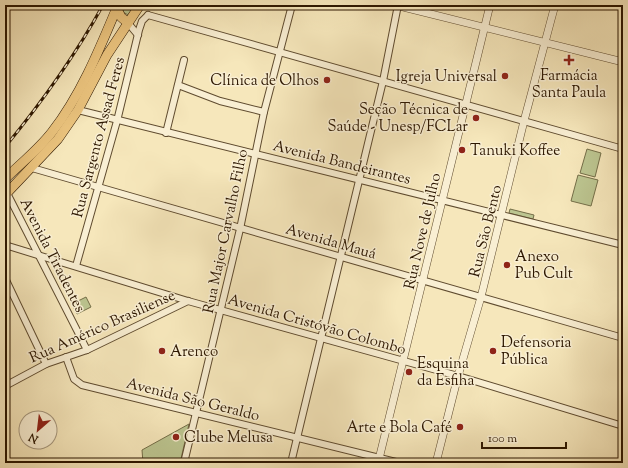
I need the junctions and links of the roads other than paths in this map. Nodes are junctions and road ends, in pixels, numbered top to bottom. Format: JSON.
{"nodes":[{"id":1,"x":140,"y":5,"type":"edge"},
{"id":2,"x":144,"y":5,"type":"edge"},
{"id":3,"x":292,"y":5,"type":"edge"},
{"id":4,"x":397,"y":5,"type":"edge"},
{"id":5,"x":490,"y":5,"type":"edge"},
{"id":6,"x":555,"y":5,"type":"edge"},
{"id":7,"x":118,"y":7,"type":"edge"},
{"id":8,"x":148,"y":15,"type":"junction"},
{"id":9,"x":128,"y":23,"type":"junction"},
{"id":10,"x":484,"y":27,"type":"junction"},
{"id":11,"x":138,"y":35,"type":"junction"},
{"id":12,"x":545,"y":42,"type":"junction"},
{"id":13,"x":280,"y":53,"type":"junction"},
{"id":14,"x":184,"y":60,"type":"dead end"},
{"id":15,"x":623,"y":62,"type":"edge"},
{"id":16,"x":383,"y":81,"type":"junction"},
{"id":17,"x":178,"y":85,"type":"junction"},
{"id":18,"x":466,"y":104,"type":"junction"},
{"id":19,"x":78,"y":110,"type":"junction"},
{"id":20,"x":264,"y":112,"type":"junction"},
{"id":21,"x":524,"y":120,"type":"junction"},
{"id":22,"x":117,"y":121,"type":"junction"},
{"id":23,"x":166,"y":133,"type":"junction"},
{"id":24,"x":623,"y":149,"type":"edge"},
{"id":25,"x":255,"y":154,"type":"junction"},
{"id":26,"x":32,"y":168,"type":"junction"},
{"id":27,"x":5,"y":179,"type":"edge"},
{"id":28,"x":359,"y":180,"type":"junction"},
{"id":29,"x":99,"y":188,"type":"junction"},
{"id":30,"x":6,"y":194,"type":"edge"},
{"id":31,"x":442,"y":200,"type":"junction"},
{"id":32,"x":502,"y":216,"type":"junction"},
{"id":33,"x":240,"y":229,"type":"junction"},
{"id":34,"x":623,"y":244,"type":"edge"},
{"id":35,"x":5,"y":245,"type":"edge"},
{"id":36,"x":38,"y":255,"type":"junction"},
{"id":37,"x":341,"y":257,"type":"junction"},
{"id":38,"x":76,"y":266,"type":"junction"},
{"id":39,"x":5,"y":278,"type":"edge"},
{"id":40,"x":424,"y":281,"type":"junction"},
{"id":41,"x":481,"y":297,"type":"junction"},
{"id":42,"x":188,"y":301,"type":"junction"},
{"id":43,"x":221,"y":310,"type":"junction"},
{"id":44,"x":322,"y":338,"type":"junction"},
{"id":45,"x":623,"y":338,"type":"edge"},
{"id":46,"x":87,"y":350,"type":"junction"},
{"id":47,"x":66,"y":357,"type":"junction"},
{"id":48,"x":403,"y":361,"type":"junction"},
{"id":49,"x":46,"y":364,"type":"junction"},
{"id":50,"x":458,"y":376,"type":"junction"},
{"id":51,"x":5,"y":386,"type":"edge"},
{"id":52,"x":196,"y":413,"type":"junction"},
{"id":53,"x":623,"y":426,"type":"edge"},
{"id":54,"x":297,"y":438,"type":"junction"},
{"id":55,"x":5,"y":461,"type":"edge"},
{"id":56,"x":379,"y":461,"type":"edge"},
{"id":57,"x":12,"y":463,"type":"edge"},
{"id":58,"x":184,"y":463,"type":"edge"},
{"id":59,"x":291,"y":463,"type":"edge"},
{"id":60,"x":400,"y":463,"type":"edge"},
{"id":61,"x":436,"y":463,"type":"edge"}],
"edges":[{"from":1,"to":9,"type":"main road"},
{"from":2,"to":8,"type":"street"},
{"from":3,"to":13,"type":"street","name":"Rua Major Carvalho Filho"},
{"from":4,"to":10,"type":"street"},
{"from":4,"to":16,"type":"street"},
{"from":5,"to":10,"type":"street","name":"Rua Nove de Julho"},
{"from":6,"to":12,"type":"street","name":"Rua São Bento"},
{"from":7,"to":9,"type":"main road"},
{"from":7,"to":27,"type":"main road"},
{"from":8,"to":11,"type":"street","name":"Rua Sargento Assad Feres"},
{"from":8,"to":13,"type":"street"},
{"from":9,"to":11,"type":"street"},
{"from":9,"to":19,"type":"main road"},
{"from":10,"to":12,"type":"street"},
{"from":10,"to":18,"type":"street","name":"Rua Nove de Julho"},
{"from":11,"to":22,"type":"street","name":"Rua Sargento Assad Feres"},
{"from":12,"to":15,"type":"street"},
{"from":12,"to":21,"type":"street","name":"Rua São Bento"},
{"from":13,"to":16,"type":"street"},
{"from":13,"to":20,"type":"street","name":"Rua Major Carvalho Filho"},
{"from":14,"to":17,"type":"street"},
{"from":16,"to":18,"type":"street"},
{"from":16,"to":28,"type":"street"},
{"from":17,"to":20,"type":"street"},
{"from":17,"to":23,"type":"street"},
{"from":18,"to":21,"type":"street"},
{"from":18,"to":31,"type":"street","name":"Rua Nove de Julho"},
{"from":19,"to":22,"type":"street","name":"Avenida Bandeirantes"},
{"from":19,"to":26,"type":"main road"},
{"from":20,"to":25,"type":"street","name":"Rua Major Carvalho Filho"},
{"from":21,"to":24,"type":"street"},
{"from":21,"to":32,"type":"street","name":"Rua São Bento"},
{"from":22,"to":23,"type":"street","name":"Avenida Bandeirantes"},
{"from":22,"to":29,"type":"street","name":"Rua Sargento Assad Feres"},
{"from":23,"to":25,"type":"street","name":"Avenida Bandeirantes"},
{"from":25,"to":28,"type":"street","name":"Avenida Bandeirantes"},
{"from":25,"to":33,"type":"street","name":"Rua Major Carvalho Filho"},
{"from":26,"to":29,"type":"street","name":"Avenida Mauá"},
{"from":26,"to":30,"type":"main road"},
{"from":28,"to":31,"type":"street","name":"Avenida Bandeirantes"},
{"from":28,"to":37,"type":"street"},
{"from":29,"to":33,"type":"street","name":"Avenida Mauá"},
{"from":29,"to":38,"type":"street","name":"Rua Sargento Assad Feres"},
{"from":30,"to":36,"type":"street","name":"Avenida Tiradentes"},
{"from":31,"to":32,"type":"street","name":"Avenida Bandeirantes"},
{"from":31,"to":40,"type":"street","name":"Rua Nove de Julho"},
{"from":32,"to":34,"type":"street","name":"Avenida Bandeirantes"},
{"from":32,"to":41,"type":"street","name":"Rua São Bento"},
{"from":33,"to":37,"type":"street","name":"Avenida Mauá"},
{"from":33,"to":43,"type":"street","name":"Rua Major Carvalho Filho"},
{"from":35,"to":36,"type":"street","name":"Avenida Cristóvão Colombo"},
{"from":36,"to":38,"type":"street","name":"Avenida Cristóvão Colombo"},
{"from":36,"to":46,"type":"street","name":"Avenida Tiradentes"},
{"from":37,"to":40,"type":"street","name":"Avenida Mauá"},
{"from":37,"to":44,"type":"street"},
{"from":38,"to":42,"type":"street","name":"Avenida Cristóvão Colombo"},
{"from":39,"to":49,"type":"street"},
{"from":40,"to":41,"type":"street","name":"Avenida Mauá"},
{"from":40,"to":48,"type":"street","name":"Rua Nove de Julho"},
{"from":41,"to":45,"type":"street","name":"Avenida Mauá"},
{"from":41,"to":50,"type":"street","name":"Rua São Bento"},
{"from":42,"to":43,"type":"street","name":"Avenida Cristóvão Colombo"},
{"from":42,"to":46,"type":"street","name":"Rua Américo Brasiliense"},
{"from":43,"to":44,"type":"street","name":"Avenida Cristóvão Colombo"},
{"from":43,"to":52,"type":"street","name":"Rua Major Carvalho Filho"},
{"from":44,"to":48,"type":"street","name":"Avenida Cristóvão Colombo"},
{"from":44,"to":54,"type":"street"},
{"from":46,"to":47,"type":"street","name":"Rua Américo Brasiliense"},
{"from":47,"to":49,"type":"street","name":"Rua Américo Brasiliense"},
{"from":47,"to":52,"type":"street","name":"Avenida São Geraldo"},
{"from":48,"to":50,"type":"street","name":"Avenida Cristóvão Colombo"},
{"from":48,"to":56,"type":"street","name":"Rua Nove de Julho"},
{"from":49,"to":51,"type":"street","name":"Rua Américo Brasiliense"},
{"from":50,"to":53,"type":"street","name":"Avenida Cristóvão Colombo"},
{"from":50,"to":61,"type":"street","name":"Rua São Bento"},
{"from":52,"to":54,"type":"street","name":"Avenida São Geraldo"},
{"from":52,"to":58,"type":"street","name":"Rua Major Carvalho Filho"},
{"from":54,"to":56,"type":"street","name":"Avenida São Geraldo"},
{"from":54,"to":59,"type":"street"},
{"from":55,"to":57,"type":"street"},
{"from":56,"to":60,"type":"street","name":"Avenida São Geraldo"}]}
